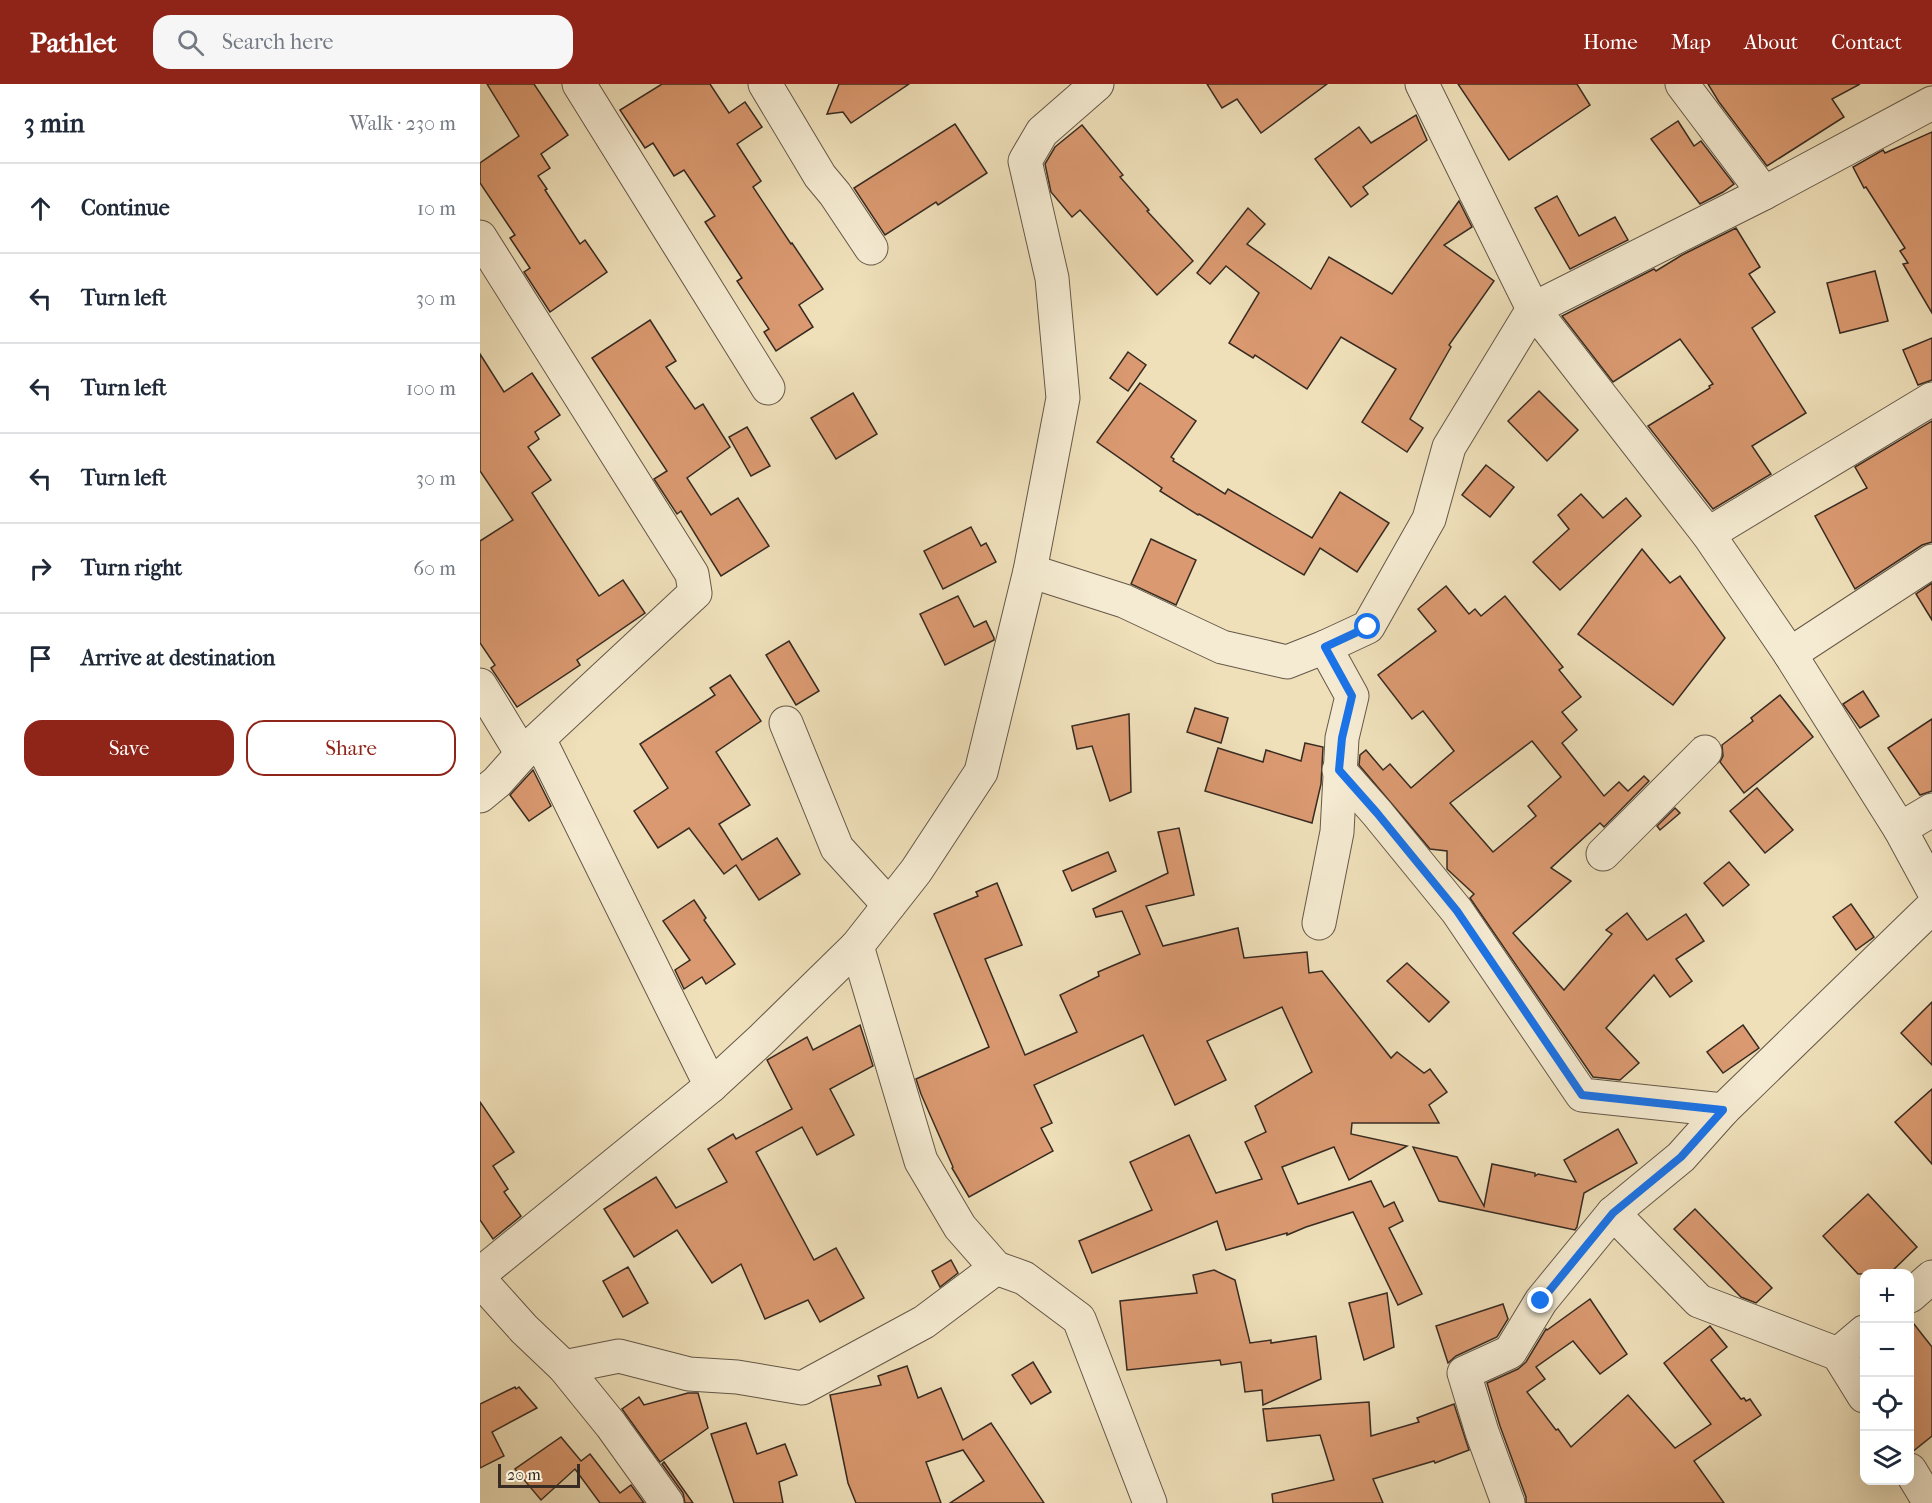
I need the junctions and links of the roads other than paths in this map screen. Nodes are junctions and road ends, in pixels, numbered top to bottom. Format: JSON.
{"nodes":[{"id":1,"x":579,"y":84,"type":"edge"},
{"id":2,"x":765,"y":84,"type":"edge"},
{"id":3,"x":1097,"y":84,"type":"edge"},
{"id":4,"x":1422,"y":84,"type":"edge"},
{"id":5,"x":1682,"y":84,"type":"edge"},
{"id":6,"x":1932,"y":103,"type":"edge"},
{"id":7,"x":1764,"y":193,"type":"junction"},
{"id":8,"x":480,"y":237,"type":"edge"},
{"id":9,"x":871,"y":249,"type":"dead end"},
{"id":10,"x":1533,"y":309,"type":"junction"},
{"id":11,"x":768,"y":388,"type":"dead end"},
{"id":12,"x":1932,"y":399,"type":"edge"},
{"id":13,"x":1708,"y":534,"type":"junction"},
{"id":14,"x":1932,"y":561,"type":"edge"},
{"id":15,"x":1030,"y":571,"type":"junction"},
{"id":16,"x":1325,"y":647,"type":"junction"},
{"id":17,"x":1790,"y":654,"type":"junction"},
{"id":18,"x":480,"y":685,"type":"edge"},
{"id":19,"x":786,"y":723,"type":"dead end"},
{"id":20,"x":530,"y":747,"type":"junction"},
{"id":21,"x":1705,"y":752,"type":"dead end"},
{"id":22,"x":1339,"y":770,"type":"junction"},
{"id":23,"x":480,"y":796,"type":"edge"},
{"id":24,"x":1932,"y":810,"type":"edge"},
{"id":25,"x":1900,"y":829,"type":"junction"},
{"id":26,"x":1603,"y":854,"type":"dead end"},
{"id":27,"x":1932,"y":888,"type":"edge"},
{"id":28,"x":889,"y":905,"type":"junction"},
{"id":29,"x":1932,"y":907,"type":"edge"},
{"id":30,"x":1319,"y":923,"type":"dead end"},
{"id":31,"x":857,"y":946,"type":"junction"},
{"id":32,"x":711,"y":1086,"type":"junction"},
{"id":33,"x":1723,"y":1110,"type":"junction"},
{"id":34,"x":1613,"y":1213,"type":"junction"},
{"id":35,"x":996,"y":1268,"type":"junction"},
{"id":36,"x":480,"y":1274,"type":"edge"},
{"id":37,"x":1932,"y":1278,"type":"edge"},
{"id":38,"x":480,"y":1280,"type":"edge"},
{"id":39,"x":1914,"y":1293,"type":"edge"},
{"id":40,"x":1860,"y":1335,"type":"edge"},
{"id":41,"x":1838,"y":1354,"type":"junction"},
{"id":42,"x":564,"y":1367,"type":"junction"},
{"id":43,"x":1860,"y":1390,"type":"edge"},
{"id":44,"x":1914,"y":1477,"type":"edge"},
{"id":45,"x":667,"y":1503,"type":"edge"},
{"id":46,"x":1150,"y":1503,"type":"edge"},
{"id":47,"x":1508,"y":1503,"type":"edge"},
{"id":48,"x":1930,"y":1503,"type":"edge"}],
"edges":[{"from":1,"to":11,"type":"street"},
{"from":2,"to":9,"type":"street"},
{"from":3,"to":15,"type":"street"},
{"from":4,"to":10,"type":"street"},
{"from":5,"to":7,"type":"street"},
{"from":6,"to":7,"type":"street"},
{"from":7,"to":10,"type":"street"},
{"from":8,"to":20,"type":"street"},
{"from":10,"to":13,"type":"street"},
{"from":10,"to":16,"type":"street"},
{"from":12,"to":13,"type":"street"},
{"from":13,"to":17,"type":"street"},
{"from":14,"to":17,"type":"street"},
{"from":15,"to":16,"type":"street"},
{"from":15,"to":28,"type":"street"},
{"from":16,"to":22,"type":"street"},
{"from":17,"to":25,"type":"street"},
{"from":18,"to":20,"type":"street"},
{"from":19,"to":28,"type":"street"},
{"from":20,"to":23,"type":"street"},
{"from":20,"to":32,"type":"street"},
{"from":21,"to":26,"type":"street"},
{"from":22,"to":30,"type":"street"},
{"from":22,"to":33,"type":"street"},
{"from":24,"to":25,"type":"street"},
{"from":25,"to":27,"type":"street"},
{"from":28,"to":31,"type":"street"},
{"from":29,"to":33,"type":"street"},
{"from":31,"to":32,"type":"street"},
{"from":31,"to":35,"type":"street"},
{"from":32,"to":36,"type":"street"},
{"from":33,"to":34,"type":"street"},
{"from":34,"to":41,"type":"street"},
{"from":34,"to":47,"type":"street"},
{"from":35,"to":42,"type":"street"},
{"from":35,"to":46,"type":"street"},
{"from":37,"to":39,"type":"street"},
{"from":38,"to":42,"type":"street"},
{"from":40,"to":41,"type":"street"},
{"from":41,"to":43,"type":"street"},
{"from":42,"to":45,"type":"street"},
{"from":44,"to":48,"type":"street"}]}
